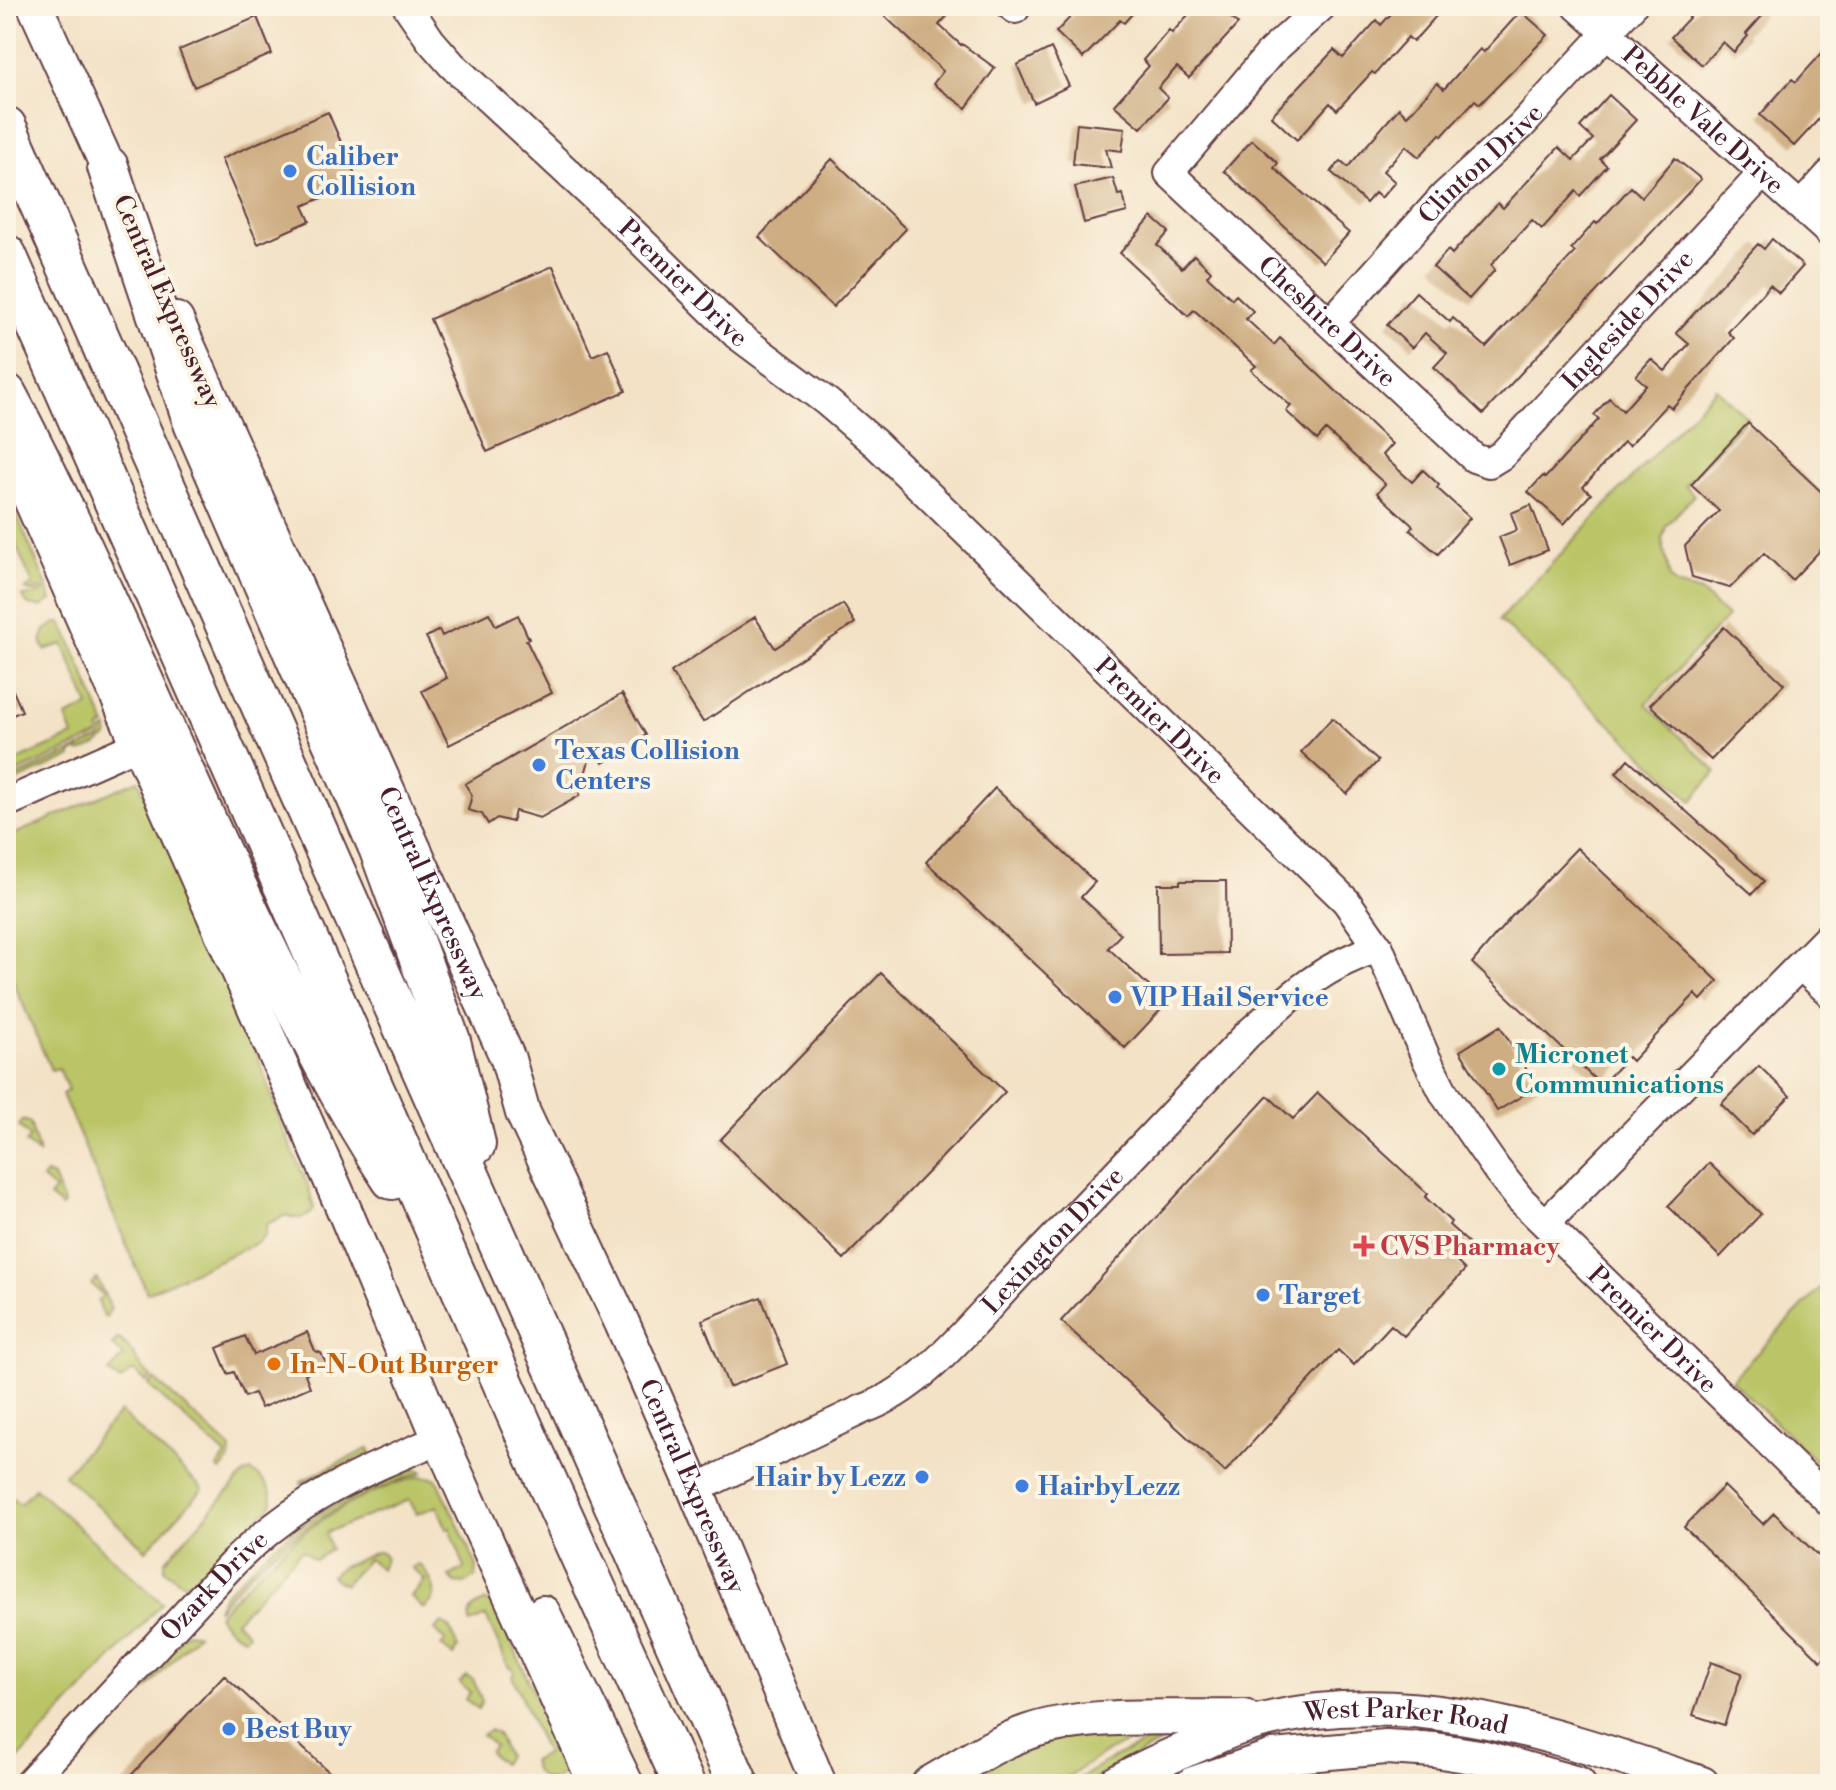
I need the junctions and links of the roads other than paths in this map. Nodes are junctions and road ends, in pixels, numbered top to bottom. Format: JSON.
{"nodes":[{"id":1,"x":35,"y":6,"type":"edge"},
{"id":2,"x":407,"y":6,"type":"edge"},
{"id":3,"x":1322,"y":6,"type":"edge"},
{"id":4,"x":1577,"y":6,"type":"edge"},
{"id":5,"x":1632,"y":6,"type":"edge"},
{"id":6,"x":1607,"y":34,"type":"junction"},
{"id":7,"x":6,"y":127,"type":"edge"},
{"id":8,"x":108,"y":167,"type":"junction"},
{"id":9,"x":1764,"y":172,"type":"junction"},
{"id":10,"x":1830,"y":174,"type":"edge"},
{"id":11,"x":1801,"y":206,"type":"junction"},
{"id":12,"x":1830,"y":233,"type":"edge"},
{"id":13,"x":6,"y":255,"type":"edge"},
{"id":14,"x":1331,"y":322,"type":"junction"},
{"id":15,"x":6,"y":394,"type":"edge"},
{"id":16,"x":6,"y":443,"type":"edge"},
{"id":17,"x":1489,"y":463,"type":"joint"},
{"id":18,"x":139,"y":744,"type":"junction"},
{"id":19,"x":6,"y":803,"type":"edge"},
{"id":20,"x":1830,"y":935,"type":"edge"},
{"id":21,"x":1379,"y":948,"type":"junction"},
{"id":22,"x":1801,"y":966,"type":"junction"},
{"id":23,"x":1830,"y":993,"type":"edge"},
{"id":24,"x":523,"y":1113,"type":"junction"},
{"id":25,"x":335,"y":1188,"type":"junction"},
{"id":26,"x":1546,"y":1223,"type":"junction"},
{"id":27,"x":500,"y":1245,"type":"junction"},
{"id":28,"x":459,"y":1280,"type":"junction"},
{"id":29,"x":440,"y":1439,"type":"junction"},
{"id":30,"x":695,"y":1489,"type":"junction"},
{"id":31,"x":1830,"y":1502,"type":"edge"},
{"id":32,"x":1284,"y":1716,"type":"junction"},
{"id":33,"x":1584,"y":1744,"type":"junction"},
{"id":34,"x":1314,"y":1753,"type":"junction"},
{"id":35,"x":809,"y":1777,"type":"edge"},
{"id":36,"x":1575,"y":1783,"type":"edge"},
{"id":37,"x":28,"y":1784,"type":"edge"},
{"id":38,"x":596,"y":1784,"type":"edge"},
{"id":39,"x":626,"y":1784,"type":"edge"},
{"id":40,"x":684,"y":1784,"type":"edge"},
{"id":41,"x":738,"y":1784,"type":"edge"},
{"id":42,"x":843,"y":1784,"type":"edge"},
{"id":43,"x":929,"y":1784,"type":"edge"},
{"id":44,"x":1115,"y":1784,"type":"edge"},
{"id":45,"x":1193,"y":1784,"type":"edge"},
{"id":46,"x":1291,"y":1784,"type":"edge"},
{"id":47,"x":1702,"y":1784,"type":"edge"}],
"edges":[{"from":1,"to":8,"type":"main road","name":"Central Expressway"},
{"from":2,"to":21,"type":"street","name":"Premier Drive"},
{"from":3,"to":14,"type":"street","name":"Cheshire Drive"},
{"from":4,"to":6,"type":"street","name":"Pebble Vale Drive"},
{"from":5,"to":6,"type":"street","name":"Clinton Drive"},
{"from":6,"to":9,"type":"street","name":"Pebble Vale Drive"},
{"from":6,"to":14,"type":"street","name":"Clinton Drive"},
{"from":7,"to":27,"type":"highway"},
{"from":8,"to":24,"type":"main road","name":"Central Expressway"},
{"from":8,"to":27,"type":"highway"},
{"from":9,"to":11,"type":"street","name":"Pebble Vale Drive"},
{"from":9,"to":17,"type":"street","name":"Ingleside Drive"},
{"from":10,"to":11,"type":"street"},
{"from":11,"to":12,"type":"street","name":"Pebble Vale Drive"},
{"from":13,"to":28,"type":"highway"},
{"from":14,"to":17,"type":"street","name":"Cheshire Drive"},
{"from":15,"to":28,"type":"highway"},
{"from":16,"to":18,"type":"main road"},
{"from":18,"to":19,"type":"street"},
{"from":18,"to":25,"type":"main road"},
{"from":20,"to":22,"type":"street"},
{"from":21,"to":26,"type":"street","name":"Premier Drive"},
{"from":21,"to":30,"type":"street","name":"Lexington Drive"},
{"from":22,"to":23,"type":"street"},
{"from":22,"to":26,"type":"street"},
{"from":24,"to":30,"type":"main road","name":"Central Expressway"},
{"from":24,"to":35,"type":"main road"},
{"from":25,"to":29,"type":"main road"},
{"from":25,"to":39,"type":"main road"},
{"from":26,"to":31,"type":"street","name":"Premier Drive"},
{"from":27,"to":41,"type":"highway"},
{"from":28,"to":40,"type":"highway"},
{"from":29,"to":37,"type":"street","name":"Ozark Drive"},
{"from":29,"to":38,"type":"main road"},
{"from":30,"to":35,"type":"main road","name":"Central Expressway"},
{"from":32,"to":33,"type":"main road","name":"West Parker Road"},
{"from":32,"to":43,"type":"main road"},
{"from":32,"to":44,"type":"main road","name":"West Parker Road"},
{"from":33,"to":36,"type":"main road"},
{"from":33,"to":47,"type":"main road","name":"West Parker Road"},
{"from":34,"to":36,"type":"main road","name":"West Parker Road"},
{"from":34,"to":45,"type":"main road","name":"West Parker Road"},
{"from":34,"to":46,"type":"main road"},
{"from":35,"to":42,"type":"main road"}]}
